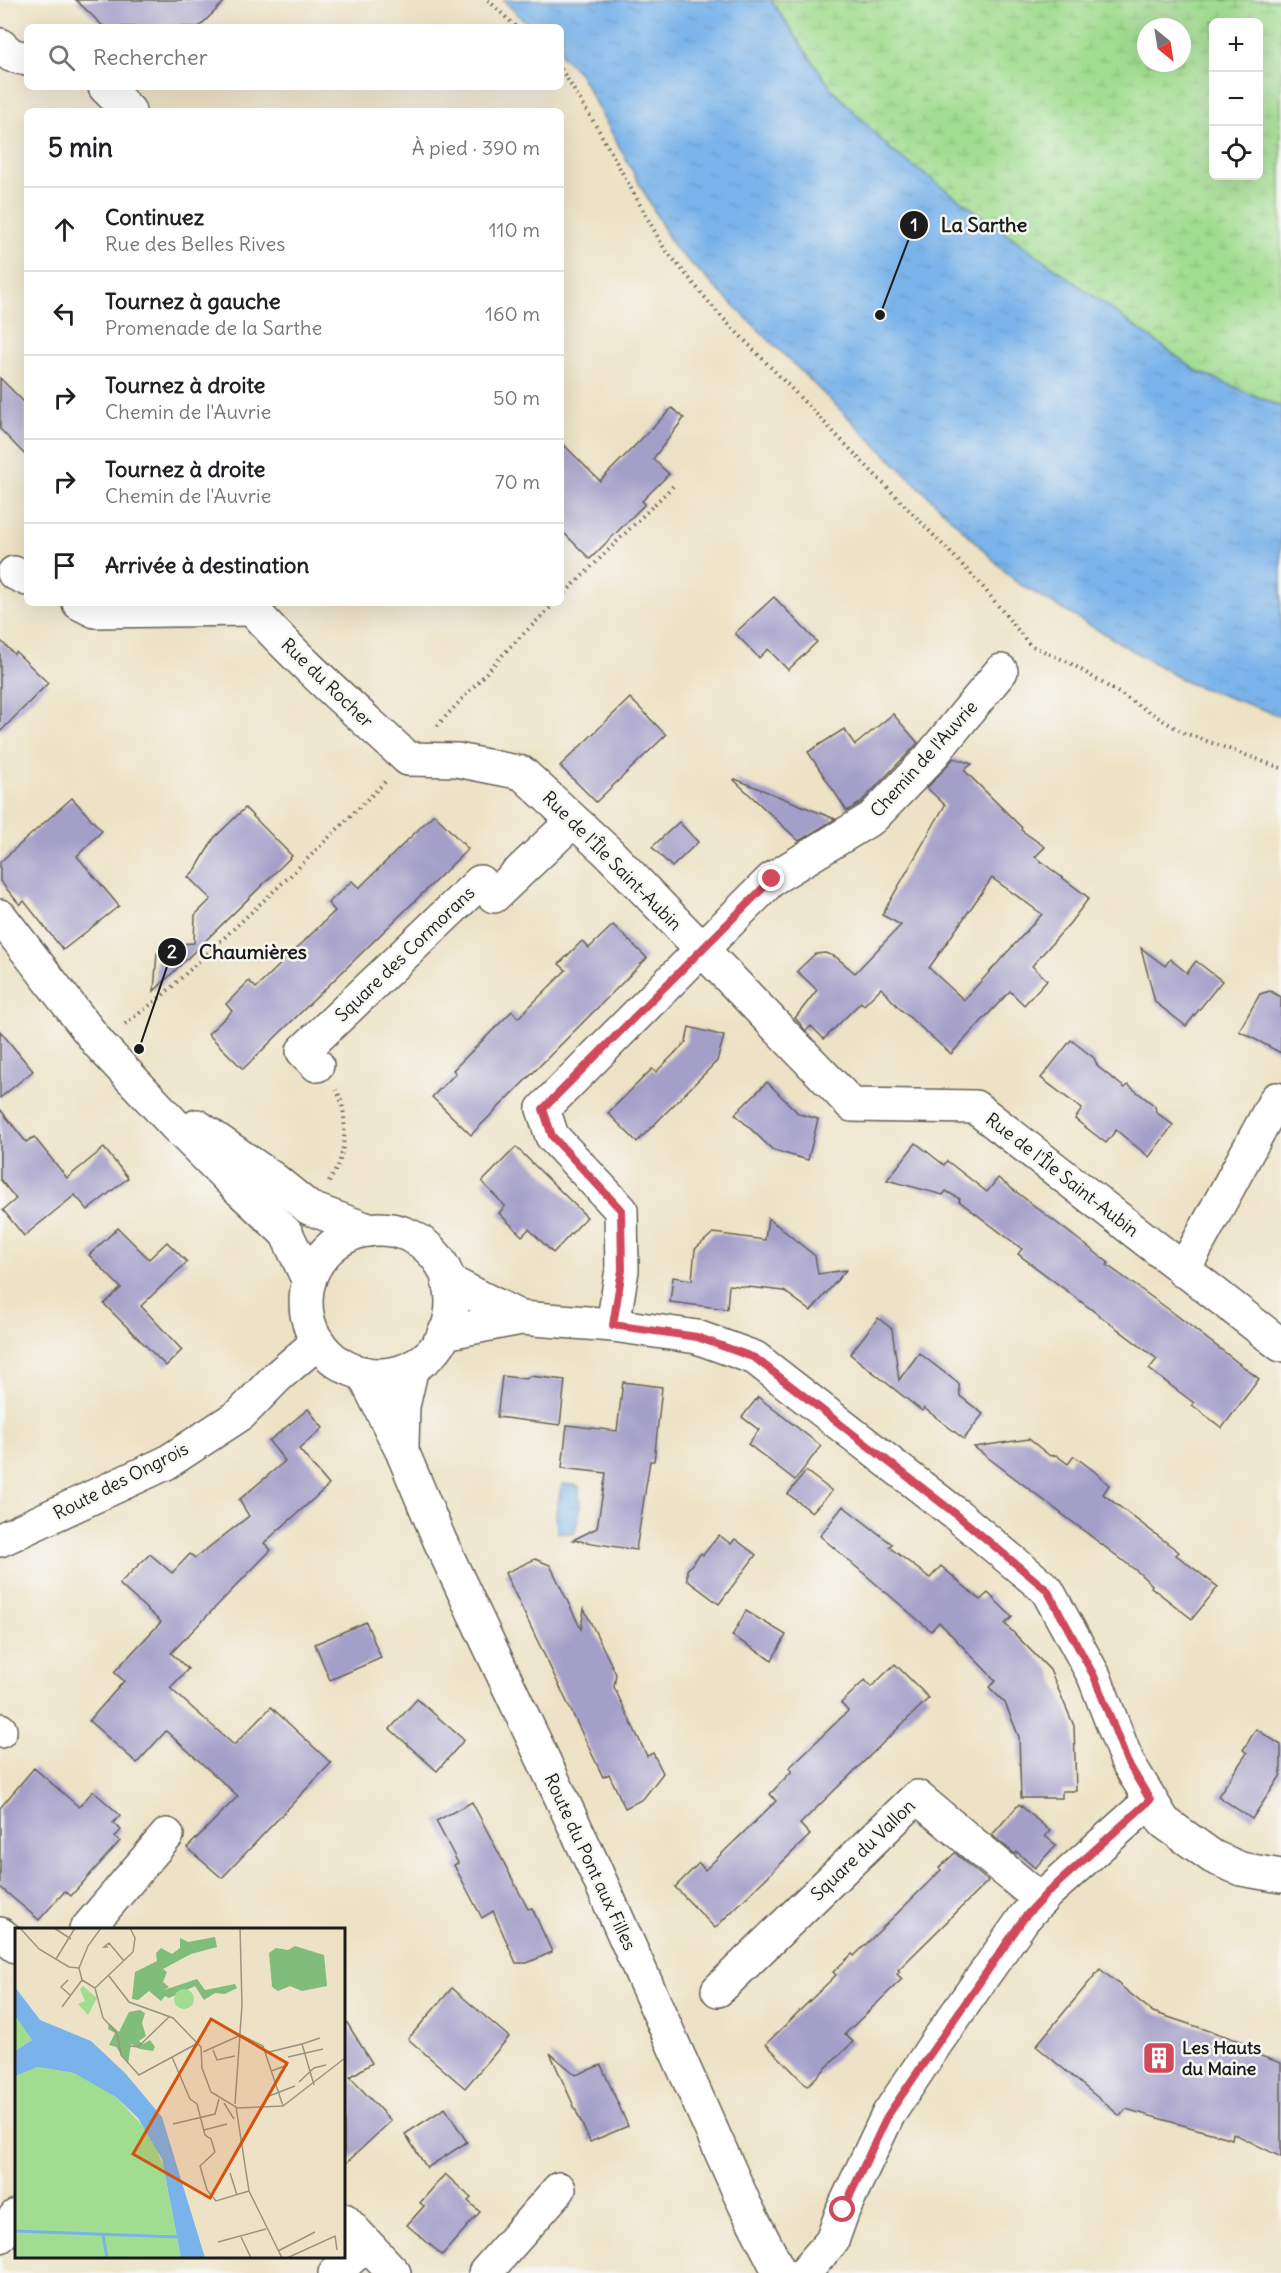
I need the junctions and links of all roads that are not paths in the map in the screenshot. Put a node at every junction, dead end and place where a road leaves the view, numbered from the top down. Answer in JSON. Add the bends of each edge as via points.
{"nodes":[{"id":1,"x":0,"y":45,"type":"edge"},
{"id":2,"x":24,"y":58,"type":"edge"},
{"id":3,"x":108,"y":90,"type":"edge"},
{"id":4,"x":126,"y":108,"type":"edge"},
{"id":5,"x":86,"y":606,"type":"edge"},
{"id":6,"x":252,"y":606,"type":"edge"},
{"id":7,"x":1001,"y":671,"type":"dead end"},
{"id":8,"x":408,"y":759,"type":"joint"},
{"id":9,"x":573,"y":821,"type":"junction"},
{"id":10,"x":0,"y":916,"type":"edge"},
{"id":11,"x":701,"y":950,"type":"junction"},
{"id":12,"x":317,"y":1065,"type":"road end"},
{"id":13,"x":137,"y":1084,"type":"junction"},
{"id":14,"x":1276,"y":1099,"type":"dead end"},
{"id":15,"x":368,"y":1230,"type":"junction"},
{"id":16,"x":1183,"y":1270,"type":"junction"},
{"id":17,"x":309,"y":1281,"type":"junction"},
{"id":18,"x":448,"y":1281,"type":"junction"},
{"id":19,"x":521,"y":1318,"type":"junction"},
{"id":20,"x":613,"y":1325,"type":"junction"},
{"id":21,"x":444,"y":1333,"type":"junction"},
{"id":22,"x":318,"y":1342,"type":"junction"},
{"id":23,"x":1281,"y":1345,"type":"edge"},
{"id":24,"x":412,"y":1367,"type":"junction"},
{"id":25,"x":363,"y":1373,"type":"junction"},
{"id":26,"x":402,"y":1451,"type":"junction"},
{"id":27,"x":0,"y":1540,"type":"edge"},
{"id":28,"x":1150,"y":1800,"type":"junction"},
{"id":29,"x":167,"y":1835,"type":"dead end"},
{"id":30,"x":1281,"y":1876,"type":"edge"},
{"id":31,"x":1041,"y":1900,"type":"junction"},
{"id":32,"x":87,"y":1928,"type":"edge"},
{"id":33,"x":0,"y":1934,"type":"edge"},
{"id":34,"x":15,"y":1945,"type":"edge"},
{"id":35,"x":718,"y":1990,"type":"dead end"},
{"id":36,"x":559,"y":2189,"type":"dead end"},
{"id":37,"x":15,"y":2217,"type":"edge"},
{"id":38,"x":345,"y":2221,"type":"edge"},
{"id":39,"x":0,"y":2236,"type":"edge"},
{"id":40,"x":366,"y":2244,"type":"junction"},
{"id":41,"x":335,"y":2273,"type":"edge"},
{"id":42,"x":394,"y":2273,"type":"edge"},
{"id":43,"x":485,"y":2273,"type":"edge"},
{"id":44,"x":780,"y":2273,"type":"edge"},
{"id":45,"x":804,"y":2273,"type":"edge"}],
"edges":[{"from":1,"to":2,"type":"street","via":[[11,55]]},
{"from":3,"to":4,"type":"street"},
{"from":5,"to":6,"type":"street","via":[[95,610]]},
{"from":6,"to":8,"type":"street","name":"Rue du Rocher","via":[[332,689]]},
{"from":7,"to":11,"type":"street","name":"Chemin de l'Auvrie","via":[[928,760],[872,818],[772,879]]},
{"from":8,"to":9,"type":"street","name":"Rue de l'Île Saint-Aubin","via":[[457,760],[522,773]]},
{"from":9,"to":11,"type":"street","name":"Rue de l'Île Saint-Aubin","via":[[608,852]]},
{"from":9,"to":12,"type":"street","name":"Square des Cormorans","via":[[494,896],[480,882],[303,1051]]},
{"from":10,"to":13,"type":"street","via":[[99,1044]]},
{"from":11,"to":16,"type":"street","name":"Rue de l'Île Saint-Aubin","via":[[852,1105],[975,1107]]},
{"from":11,"to":20,"type":"street","name":"Chemin de l'Auvrie","via":[[543,1109],[552,1136],[621,1210],[622,1270]]},
{"from":13,"to":15,"type":"street","via":[[309,1208]]},
{"from":13,"to":17,"type":"street","via":[[286,1233]]},
{"from":14,"to":16,"type":"street"},
{"from":15,"to":17,"type":"street","via":[[342,1239],[328,1250]]},
{"from":15,"to":18,"type":"street","via":[[399,1232],[418,1241],[440,1262]]},
{"from":16,"to":23,"type":"street","name":"Rue de l'Île Saint-Aubin"},
{"from":17,"to":22,"type":"street","via":[[307,1313]]},
{"from":18,"to":19,"type":"street"},
{"from":18,"to":21,"type":"street","via":[[451,1308]]},
{"from":19,"to":20,"type":"street"},
{"from":19,"to":21,"type":"street"},
{"from":20,"to":28,"type":"street","via":[[697,1337],[755,1358],[1047,1590],[1094,1676],[1127,1761]]},
{"from":21,"to":24,"type":"street","via":[[431,1353]]},
{"from":22,"to":25,"type":"street","via":[[338,1362]]},
{"from":22,"to":27,"type":"street","name":"Route des Ongrois","via":[[241,1414],[166,1462]]},
{"from":24,"to":25,"type":"street","via":[[388,1374]]},
{"from":24,"to":26,"type":"street","name":"Route du Pont aux Filles","via":[[403,1406]]},
{"from":25,"to":26,"type":"street","name":"Route du Pont aux Filles"},
{"from":26,"to":44,"type":"street","name":"Route du Pont aux Filles","via":[[745,2205]]},
{"from":28,"to":30,"type":"street","via":[[1164,1822],[1213,1857],[1241,1869]]},
{"from":28,"to":31,"type":"street"},
{"from":29,"to":32,"type":"street"},
{"from":31,"to":35,"type":"street","name":"Square du Vallon","via":[[917,1797]]},
{"from":31,"to":45,"type":"street","via":[[993,1960],[888,2115],[832,2241]]},
{"from":33,"to":34,"type":"street"},
{"from":36,"to":43,"type":"street"},
{"from":37,"to":39,"type":"street"},
{"from":38,"to":40,"type":"street"},
{"from":40,"to":41,"type":"street"},
{"from":40,"to":42,"type":"street"}]}
